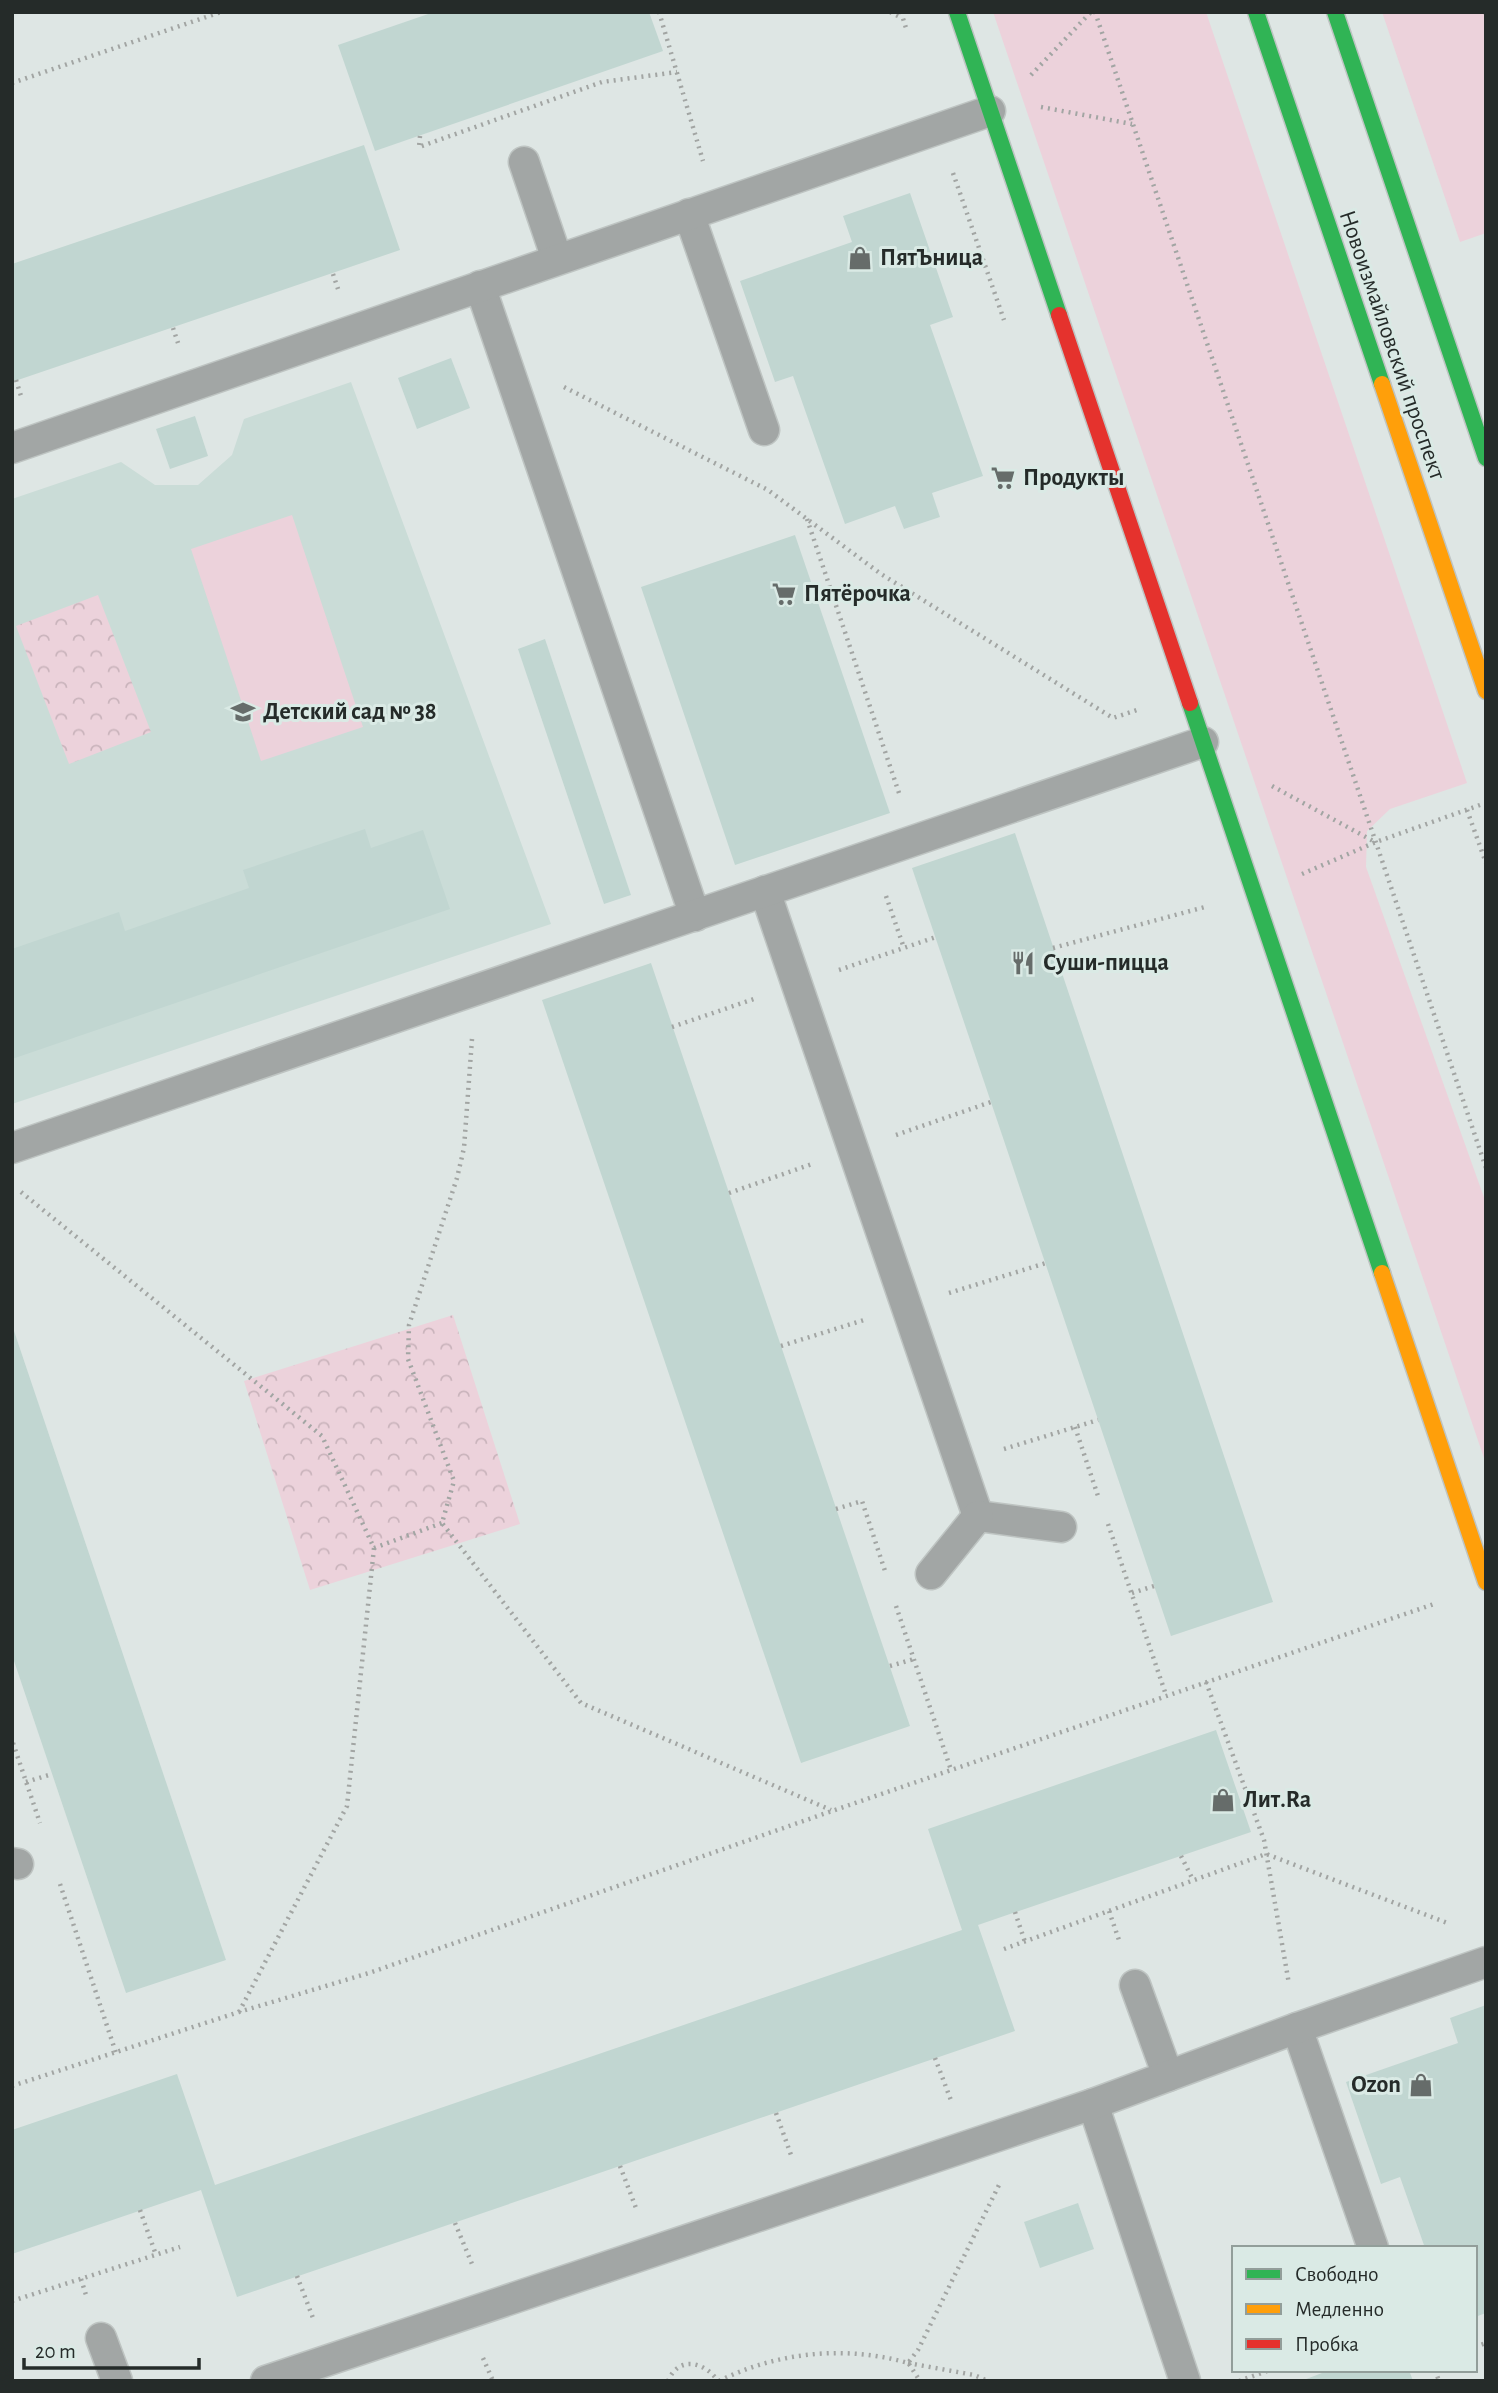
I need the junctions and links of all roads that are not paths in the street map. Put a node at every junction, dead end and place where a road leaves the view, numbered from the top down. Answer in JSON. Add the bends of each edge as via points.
{"nodes":[{"id":1,"x":957,"y":12,"type":"edge"},
{"id":2,"x":1256,"y":12,"type":"edge"},
{"id":3,"x":1335,"y":12,"type":"edge"},
{"id":4,"x":990,"y":111,"type":"junction"},
{"id":5,"x":524,"y":162,"type":"dead end"},
{"id":6,"x":702,"y":210,"type":"junction"},
{"id":7,"x":557,"y":259,"type":"junction"},
{"id":8,"x":480,"y":286,"type":"junction"},
{"id":9,"x":764,"y":430,"type":"dead end"},
{"id":10,"x":12,"y":448,"type":"edge"},
{"id":11,"x":1486,"y":458,"type":"edge"},
{"id":12,"x":1486,"y":691,"type":"edge"},
{"id":13,"x":1203,"y":742,"type":"junction"},
{"id":14,"x":765,"y":891,"type":"junction"},
{"id":15,"x":695,"y":916,"type":"junction"},
{"id":16,"x":12,"y":1148,"type":"edge"},
{"id":17,"x":978,"y":1516,"type":"junction"},
{"id":18,"x":1061,"y":1527,"type":"dead end"},
{"id":19,"x":931,"y":1574,"type":"dead end"},
{"id":20,"x":1486,"y":1582,"type":"edge"},
{"id":21,"x":1486,"y":1962,"type":"edge"},
{"id":22,"x":1135,"y":1985,"type":"dead end"},
{"id":23,"x":1297,"y":2028,"type":"junction"},
{"id":24,"x":1168,"y":2076,"type":"junction"},
{"id":25,"x":1093,"y":2104,"type":"junction"},
{"id":26,"x":1372,"y":2246,"type":"edge"},
{"id":27,"x":101,"y":2338,"type":"dead end"},
{"id":28,"x":117,"y":2381,"type":"edge"},
{"id":29,"x":267,"y":2381,"type":"edge"},
{"id":30,"x":1185,"y":2381,"type":"edge"}],
"edges":[{"from":1,"to":4,"type":"street"},
{"from":2,"to":12,"type":"street","name":"Новоизмайловский проспект"},
{"from":3,"to":11,"type":"street"},
{"from":4,"to":6,"type":"lane"},
{"from":4,"to":13,"type":"street"},
{"from":5,"to":7,"type":"lane"},
{"from":6,"to":7,"type":"lane"},
{"from":6,"to":9,"type":"lane"},
{"from":7,"to":8,"type":"lane"},
{"from":8,"to":10,"type":"lane"},
{"from":8,"to":15,"type":"lane"},
{"from":13,"to":14,"type":"lane"},
{"from":13,"to":20,"type":"street"},
{"from":14,"to":15,"type":"lane"},
{"from":14,"to":17,"type":"lane"},
{"from":15,"to":16,"type":"lane"},
{"from":17,"to":18,"type":"lane"},
{"from":17,"to":19,"type":"lane"},
{"from":21,"to":23,"type":"lane"},
{"from":22,"to":24,"type":"lane"},
{"from":23,"to":24,"type":"lane"},
{"from":23,"to":26,"type":"lane"},
{"from":24,"to":25,"type":"lane"},
{"from":25,"to":29,"type":"lane"},
{"from":25,"to":30,"type":"lane"},
{"from":27,"to":28,"type":"lane"}]}
